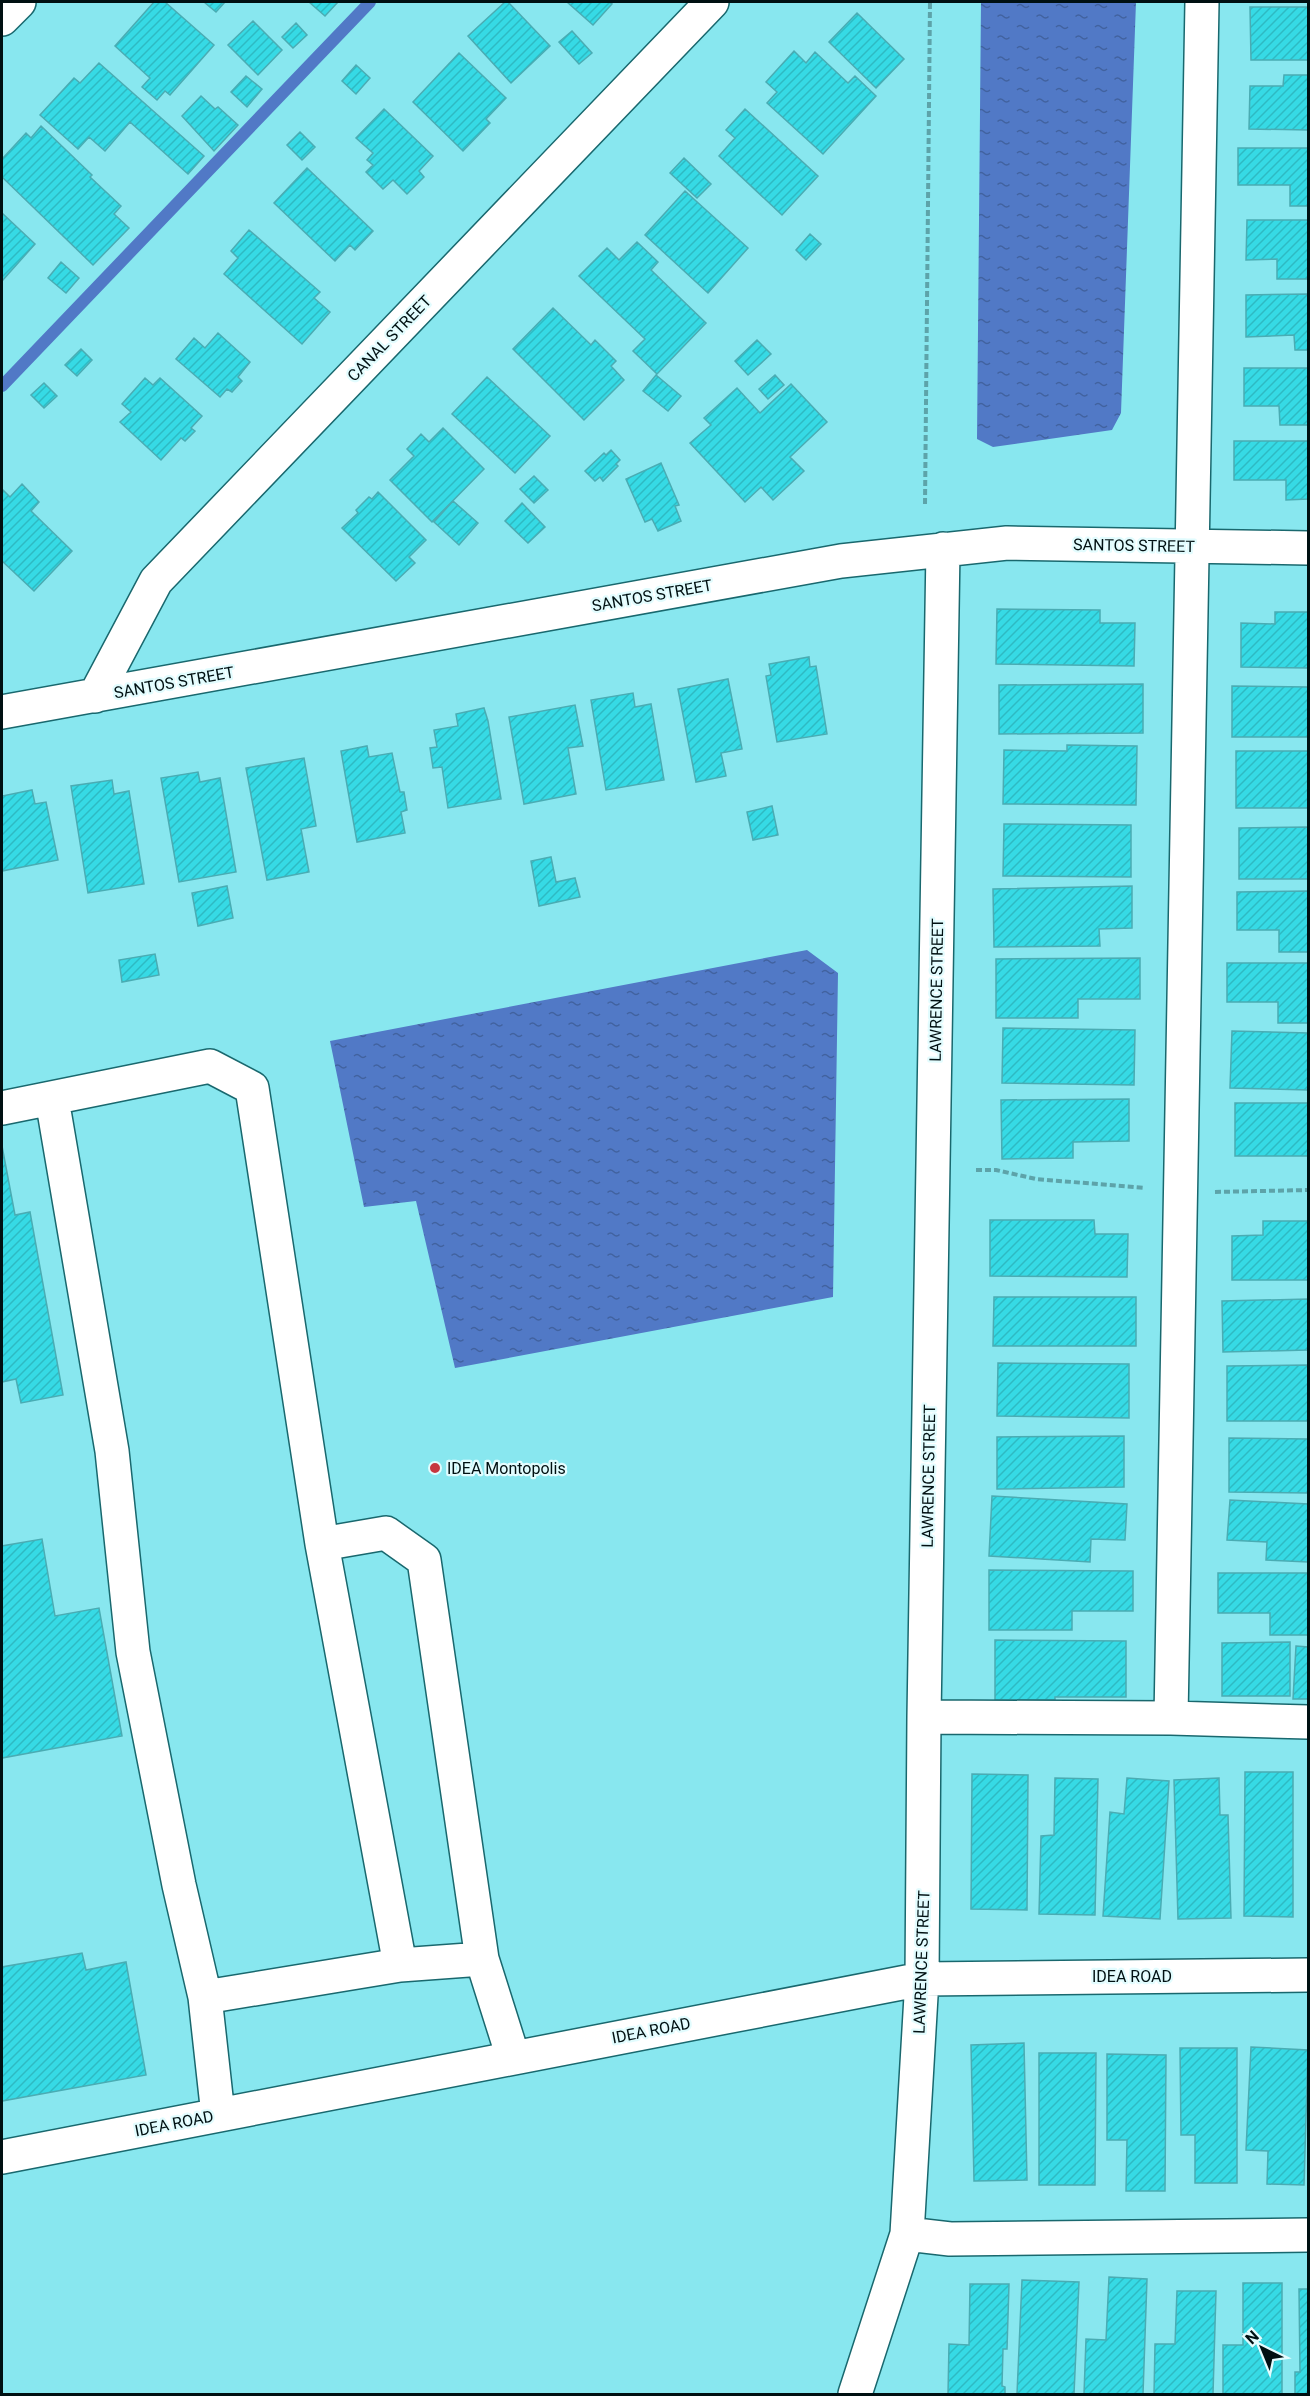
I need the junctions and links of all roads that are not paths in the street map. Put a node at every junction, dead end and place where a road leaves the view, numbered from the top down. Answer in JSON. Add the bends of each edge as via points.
{"nodes":[{"id":1,"x":19,"y":2,"type":"edge"},
{"id":2,"x":712,"y":2,"type":"edge"},
{"id":3,"x":1202,"y":2,"type":"edge"},
{"id":4,"x":2,"y":19,"type":"edge"},
{"id":5,"x":1192,"y":546,"type":"junction"},
{"id":6,"x":1308,"y":548,"type":"edge"},
{"id":7,"x":943,"y":549,"type":"junction"},
{"id":8,"x":94,"y":696,"type":"junction"},
{"id":9,"x":2,"y":712,"type":"edge"},
{"id":10,"x":52,"y":1099,"type":"junction"},
{"id":11,"x":2,"y":1108,"type":"edge"},
{"id":12,"x":322,"y":1544,"type":"junction"},
{"id":13,"x":924,"y":1717,"type":"junction"},
{"id":14,"x":1171,"y":1718,"type":"junction"},
{"id":15,"x":1308,"y":1722,"type":"edge"},
{"id":16,"x":482,"y":1959,"type":"junction"},
{"id":17,"x":400,"y":1965,"type":"junction"},
{"id":18,"x":1308,"y":1975,"type":"edge"},
{"id":19,"x":922,"y":1979,"type":"junction"},
{"id":20,"x":205,"y":1996,"type":"junction"},
{"id":21,"x":513,"y":2057,"type":"junction"},
{"id":22,"x":218,"y":2115,"type":"junction"},
{"id":23,"x":2,"y":2157,"type":"edge"},
{"id":24,"x":907,"y":2234,"type":"junction"},
{"id":25,"x":1308,"y":2235,"type":"edge"},
{"id":26,"x":855,"y":2394,"type":"edge"}],
"edges":[{"from":1,"to":4,"type":"street"},
{"from":2,"to":8,"type":"street","name":"CANAL STREET","via":[[156,581]]},
{"from":3,"to":5,"type":"street"},
{"from":5,"to":6,"type":"street","name":"SANTOS STREET"},
{"from":5,"to":7,"type":"street","name":"SANTOS STREET","via":[[1007,543]]},
{"from":5,"to":14,"type":"street"},
{"from":7,"to":8,"type":"street","name":"SANTOS STREET","via":[[841,561]]},
{"from":7,"to":13,"type":"street","name":"LAWRENCE STREET"},
{"from":8,"to":9,"type":"street","name":"SANTOS STREET"},
{"from":10,"to":11,"type":"street"},
{"from":10,"to":12,"type":"street","via":[[210,1066],[252,1088]]},
{"from":10,"to":20,"type":"street","via":[[112,1451],[134,1652],[179,1885]]},
{"from":12,"to":16,"type":"street","via":[[386,1533],[423,1560]]},
{"from":12,"to":17,"type":"street"},
{"from":13,"to":14,"type":"street"},
{"from":13,"to":19,"type":"street","name":"LAWRENCE STREET"},
{"from":14,"to":15,"type":"street"},
{"from":16,"to":17,"type":"street"},
{"from":16,"to":21,"type":"street"},
{"from":17,"to":20,"type":"street"},
{"from":18,"to":19,"type":"street","name":"IDEA ROAD"},
{"from":19,"to":21,"type":"street","name":"IDEA ROAD"},
{"from":19,"to":24,"type":"street","name":"LAWRENCE STREET"},
{"from":20,"to":22,"type":"street"},
{"from":21,"to":22,"type":"street","name":"IDEA ROAD"},
{"from":22,"to":23,"type":"street","name":"IDEA ROAD"},
{"from":24,"to":25,"type":"street","via":[[950,2239]]},
{"from":24,"to":26,"type":"street","name":"LAWRENCE STREET"}]}
